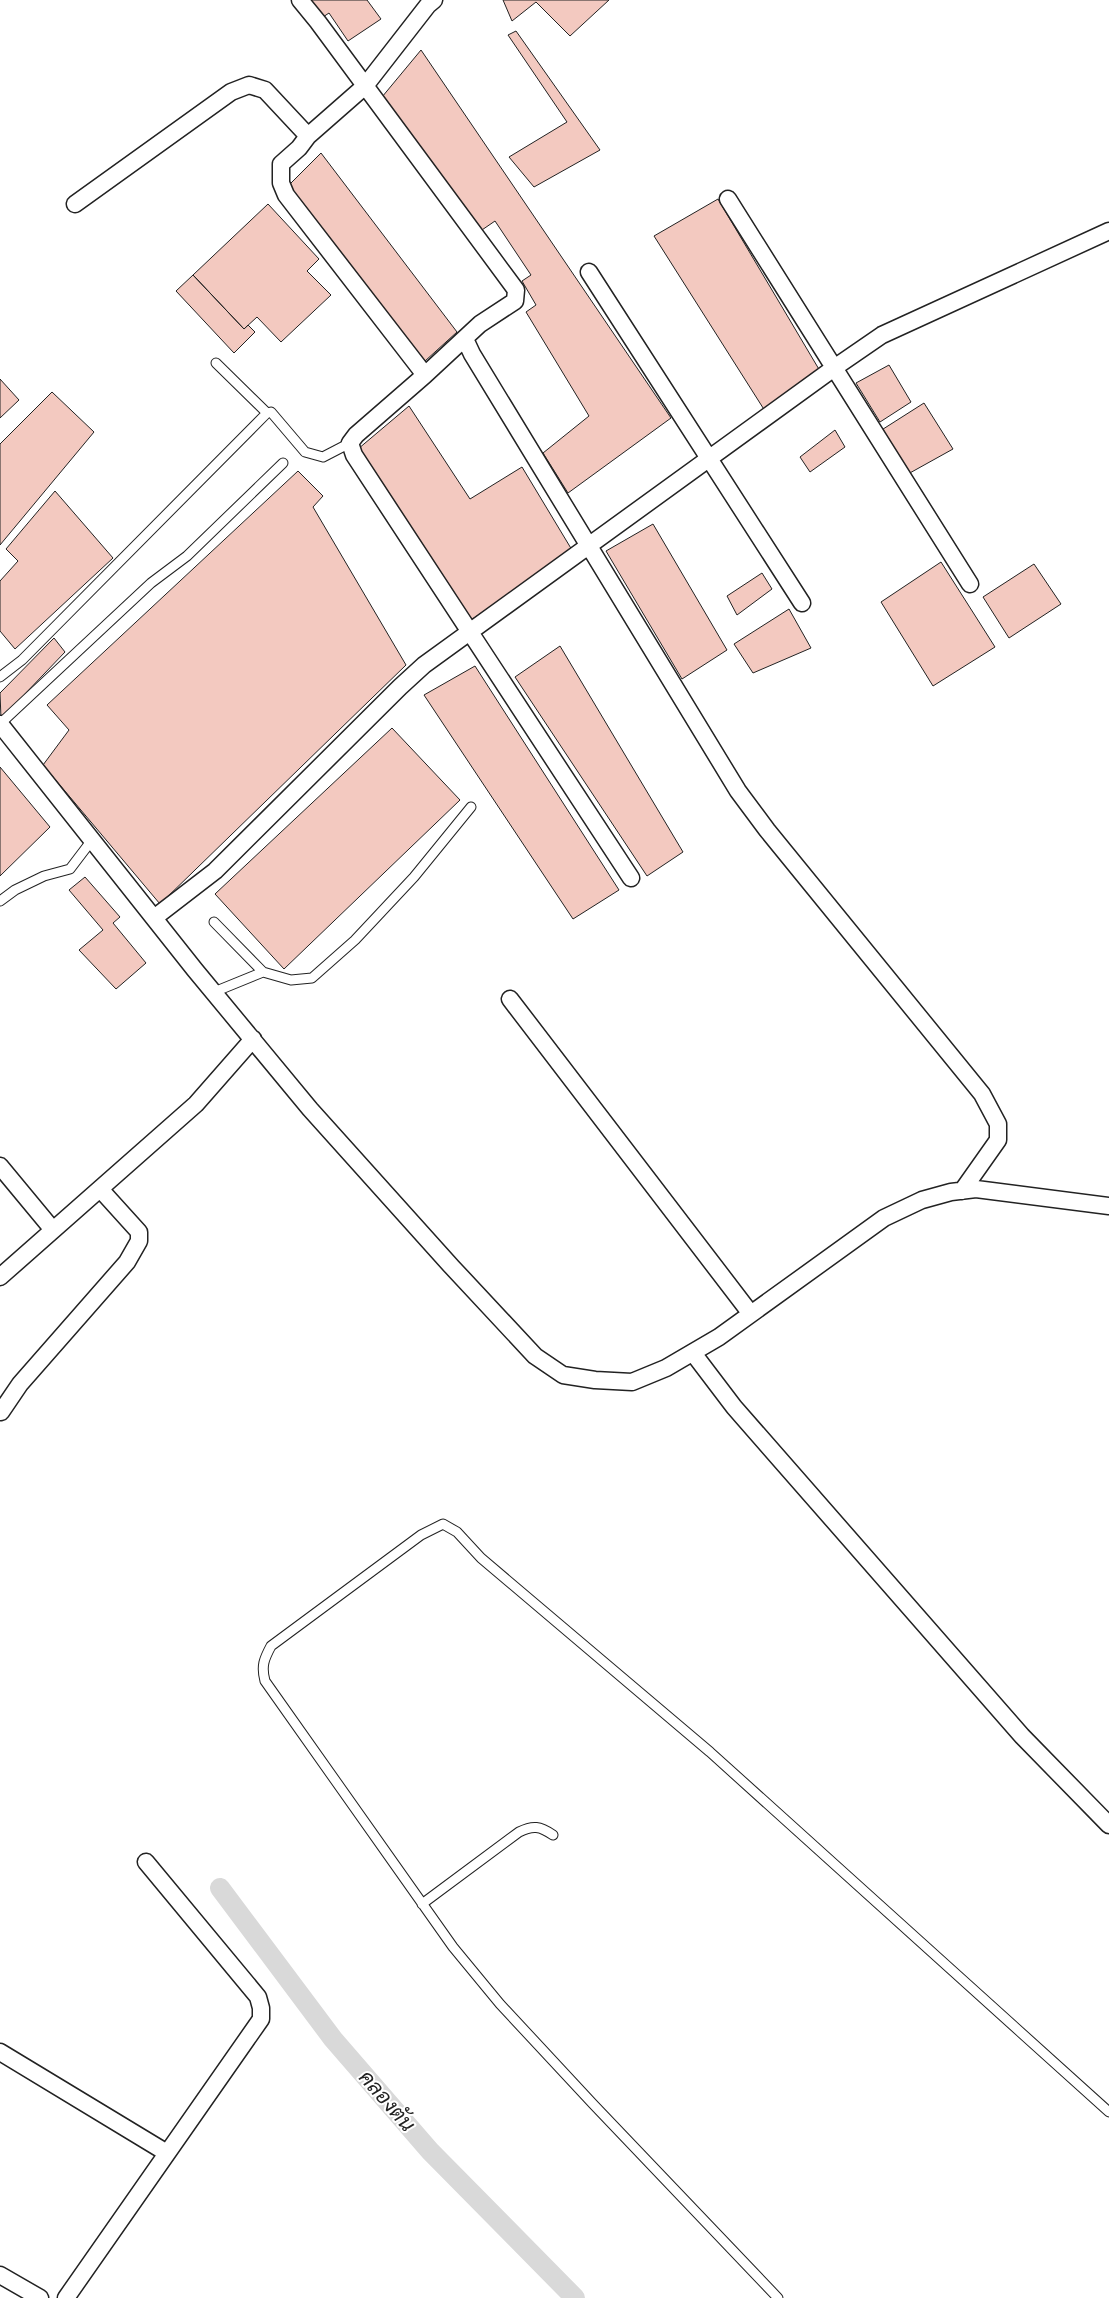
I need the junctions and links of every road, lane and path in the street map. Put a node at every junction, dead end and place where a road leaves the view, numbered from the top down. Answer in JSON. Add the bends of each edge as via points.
{"nodes":[{"id":1,"x":300,"y":0,"type":"edge"},
{"id":2,"x":434,"y":0,"type":"edge"},
{"id":3,"x":366,"y":86,"type":"junction"},
{"id":4,"x":308,"y":136,"type":"junction"},
{"id":5,"x":728,"y":199,"type":"dead end"},
{"id":6,"x":75,"y":204,"type":"dead end"},
{"id":7,"x":1109,"y":231,"type":"edge"},
{"id":8,"x":589,"y":272,"type":"dead end"},
{"id":9,"x":466,"y":338,"type":"junction"},
{"id":10,"x":216,"y":363,"type":"dead end"},
{"id":11,"x":834,"y":368,"type":"junction"},
{"id":12,"x":425,"y":375,"type":"junction"},
{"id":13,"x":267,"y":413,"type":"junction"},
{"id":14,"x":350,"y":443,"type":"junction"},
{"id":15,"x":711,"y":459,"type":"junction"},
{"id":16,"x":283,"y":463,"type":"dead end"},
{"id":17,"x":589,"y":546,"type":"junction"},
{"id":18,"x":970,"y":584,"type":"dead end"},
{"id":19,"x":802,"y":603,"type":"dead end"},
{"id":20,"x":469,"y":632,"type":"junction"},
{"id":21,"x":0,"y":677,"type":"edge"},
{"id":22,"x":0,"y":724,"type":"edge"},
{"id":23,"x":472,"y":807,"type":"dead end"},
{"id":24,"x":92,"y":840,"type":"junction"},
{"id":25,"x":631,"y":878,"type":"dead end"},
{"id":26,"x":0,"y":901,"type":"edge"},
{"id":27,"x":154,"y":918,"type":"junction"},
{"id":28,"x":214,"y":922,"type":"dead end"},
{"id":29,"x":263,"y":972,"type":"junction"},
{"id":30,"x":214,"y":992,"type":"junction"},
{"id":31,"x":510,"y":999,"type":"dead end"},
{"id":32,"x":252,"y":1039,"type":"junction"},
{"id":33,"x":0,"y":1166,"type":"edge"},
{"id":34,"x":101,"y":1190,"type":"junction"},
{"id":35,"x":962,"y":1191,"type":"junction"},
{"id":36,"x":1109,"y":1206,"type":"edge"},
{"id":37,"x":54,"y":1230,"type":"junction"},
{"id":38,"x":0,"y":1278,"type":"edge"},
{"id":39,"x":751,"y":1314,"type":"junction"},
{"id":40,"x":693,"y":1353,"type":"junction"},
{"id":41,"x":1,"y":1412,"type":"edge"},
{"id":42,"x":1109,"y":1825,"type":"edge"},
{"id":43,"x":553,"y":1835,"type":"dead end"},
{"id":44,"x":146,"y":1862,"type":"dead end"},
{"id":45,"x":422,"y":1904,"type":"junction"},
{"id":46,"x":0,"y":2052,"type":"edge"},
{"id":47,"x":1109,"y":2112,"type":"edge"},
{"id":48,"x":167,"y":2153,"type":"junction"},
{"id":49,"x":0,"y":2275,"type":"edge"},
{"id":50,"x":40,"y":2298,"type":"edge"},
{"id":51,"x":66,"y":2298,"type":"edge"},
{"id":52,"x":778,"y":2298,"type":"edge"}],
"edges":[{"from":1,"to":3,"type":"street"},
{"from":2,"to":3,"type":"street"},
{"from":3,"to":4,"type":"street"},
{"from":3,"to":9,"type":"street","via":[[516,290],[515,301],[480,324]]},
{"from":4,"to":6,"type":"street","via":[[265,90],[249,85],[231,92]]},
{"from":4,"to":12,"type":"street","via":[[281,164],[281,183],[286,195]]},
{"from":5,"to":11,"type":"street"},
{"from":7,"to":11,"type":"street","via":[[882,335]]},
{"from":8,"to":15,"type":"street"},
{"from":9,"to":12,"type":"street"},
{"from":9,"to":17,"type":"street","via":[[472,354]]},
{"from":10,"to":13,"type":"lane"},
{"from":11,"to":15,"type":"street"},
{"from":11,"to":18,"type":"street"},
{"from":12,"to":14,"type":"street"},
{"from":13,"to":14,"type":"lane","via":[[271,412],[305,452],[323,457]]},
{"from":13,"to":21,"type":"lane","via":[[22,660]]},
{"from":14,"to":20,"type":"street","via":[[354,455]]},
{"from":15,"to":17,"type":"street"},
{"from":15,"to":19,"type":"street"},
{"from":16,"to":22,"type":"lane","via":[[187,556],[150,583]]},
{"from":17,"to":20,"type":"street"},
{"from":17,"to":35,"type":"street","via":[[738,791],[982,1094],[998,1124],[998,1140]]},
{"from":20,"to":25,"type":"street"},
{"from":20,"to":27,"type":"street","via":[[400,686],[215,871]]},
{"from":22,"to":24,"type":"street"},
{"from":23,"to":29,"type":"lane","via":[[355,940],[312,978],[291,980]]},
{"from":24,"to":26,"type":"lane","via":[[70,870],[44,876],[14,890]]},
{"from":24,"to":27,"type":"street"},
{"from":27,"to":30,"type":"street"},
{"from":28,"to":29,"type":"lane"},
{"from":29,"to":30,"type":"lane"},
{"from":30,"to":32,"type":"street"},
{"from":31,"to":39,"type":"street"},
{"from":32,"to":34,"type":"street","via":[[196,1104]]},
{"from":32,"to":40,"type":"street","via":[[366,1172],[535,1356],[563,1375],[632,1382]]},
{"from":33,"to":37,"type":"street"},
{"from":34,"to":37,"type":"street"},
{"from":34,"to":41,"type":"street","via":[[139,1232],[139,1241],[127,1262],[20,1384]]},
{"from":35,"to":36,"type":"street","via":[[976,1189]]},
{"from":35,"to":39,"type":"street","via":[[922,1200],[884,1218]]},
{"from":37,"to":38,"type":"street"},
{"from":39,"to":40,"type":"street"},
{"from":40,"to":42,"type":"street","via":[[734,1408],[1022,1736]]},
{"from":43,"to":45,"type":"lane","via":[[542,1827],[531,1826],[519,1832]]},
{"from":44,"to":48,"type":"street","via":[[253,1990],[262,2008],[261,2019]]},
{"from":45,"to":47,"type":"lane","via":[[270,1690],[262,1670],[263,1660],[271,1646],[420,1535],[443,1524],[457,1532],[481,1558],[710,1752]]},
{"from":45,"to":52,"type":"lane","via":[[500,2004]]},
{"from":46,"to":48,"type":"street"},
{"from":48,"to":51,"type":"street"},
{"from":49,"to":50,"type":"street"}]}
